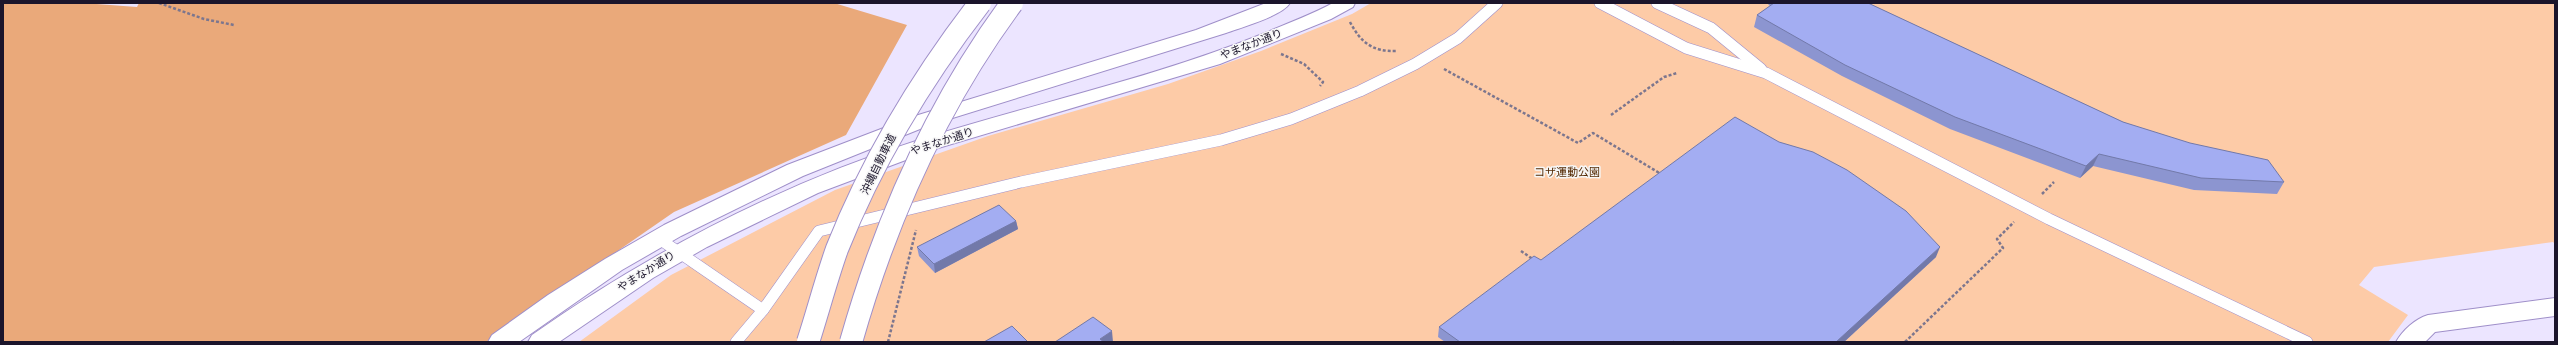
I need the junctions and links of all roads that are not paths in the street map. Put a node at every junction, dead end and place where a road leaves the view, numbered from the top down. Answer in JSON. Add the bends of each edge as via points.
{"nodes":[{"id":1,"x":980,"y":3,"type":"edge"},
{"id":2,"x":1012,"y":3,"type":"edge"},
{"id":3,"x":1281,"y":3,"type":"edge"},
{"id":4,"x":1346,"y":3,"type":"edge"},
{"id":5,"x":1497,"y":3,"type":"edge"},
{"id":6,"x":1600,"y":3,"type":"edge"},
{"id":7,"x":1656,"y":3,"type":"edge"},
{"id":8,"x":1766,"y":73,"type":"junction"},
{"id":9,"x":658,"y":238,"type":"junction"},
{"id":10,"x":677,"y":251,"type":"junction"},
{"id":11,"x":2555,"y":307,"type":"edge"},
{"id":12,"x":763,"y":310,"type":"junction"},
{"id":13,"x":501,"y":342,"type":"edge"},
{"id":14,"x":541,"y":342,"type":"edge"},
{"id":15,"x":736,"y":342,"type":"edge"},
{"id":16,"x":808,"y":342,"type":"edge"},
{"id":17,"x":851,"y":342,"type":"edge"},
{"id":18,"x":2307,"y":342,"type":"edge"},
{"id":19,"x":2409,"y":342,"type":"edge"}],
"edges":[{"from":1,"to":16,"type":"main road","name":"沖縄自動車道","bridge":true,"via":[[926,76],[889,139],[842,239]]},
{"from":2,"to":17,"type":"main road","bridge":true,"via":[[962,78],[930,138],[885,238]]},
{"from":3,"to":9,"type":"main road","name":"やまなか通り","via":[[1205,33],[913,123],[768,181]]},
{"from":4,"to":10,"type":"main road","name":"やまなか通り","via":[[1250,46],[1169,74],[985,127],[840,174]]},
{"from":5,"to":12,"type":"lane","via":[[1458,38],[1415,64],[1291,119],[1221,140],[1021,182],[819,230]]},
{"from":6,"to":8,"type":"lane","via":[[1686,48]]},
{"from":7,"to":8,"type":"lane","via":[[1711,28]]},
{"from":8,"to":18,"type":"lane","via":[[2028,208]]},
{"from":9,"to":10,"type":"lane"},
{"from":9,"to":13,"type":"main road","name":"やまなか通り","via":[[616,262],[536,315]]},
{"from":10,"to":12,"type":"lane"},
{"from":10,"to":14,"type":"main road","name":"やまなか通り","via":[[631,279]]},
{"from":11,"to":19,"type":"main road","via":[[2428,324]]},
{"from":12,"to":15,"type":"lane"}]}
